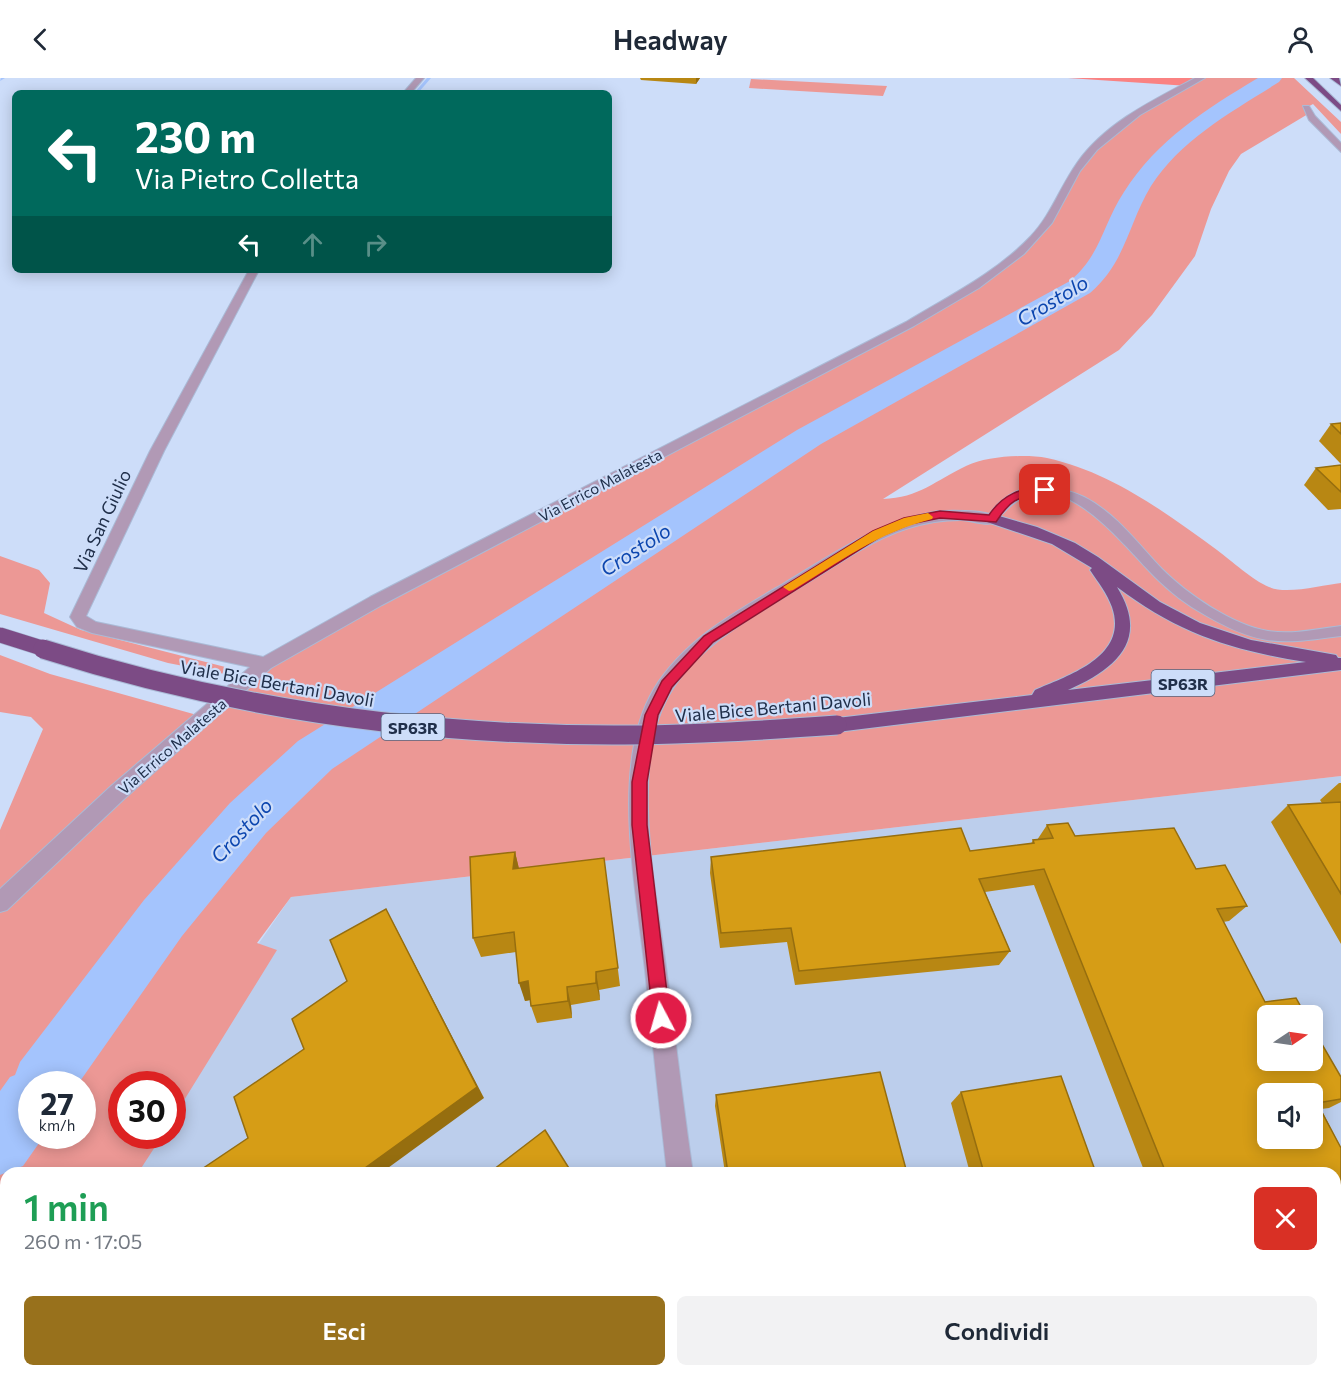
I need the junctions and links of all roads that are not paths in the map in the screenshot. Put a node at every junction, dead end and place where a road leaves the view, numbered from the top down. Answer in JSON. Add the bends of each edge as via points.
{"nodes":[{"id":1,"x":420,"y":78,"type":"edge"},
{"id":2,"x":1200,"y":78,"type":"edge"},
{"id":3,"x":1308,"y":78,"type":"edge"},
{"id":4,"x":410,"y":90,"type":"edge"},
{"id":5,"x":1306,"y":108,"type":"dead end"},
{"id":6,"x":1341,"y":109,"type":"edge"},
{"id":7,"x":1341,"y":149,"type":"edge"},
{"id":8,"x":252,"y":273,"type":"edge"},
{"id":9,"x":992,"y":519,"type":"junction"},
{"id":10,"x":1093,"y":561,"type":"junction"},
{"id":11,"x":1341,"y":631,"type":"edge"},
{"id":12,"x":0,"y":635,"type":"edge"},
{"id":13,"x":1341,"y":663,"type":"edge"},
{"id":14,"x":265,"y":664,"type":"junction"},
{"id":15,"x":1025,"y":702,"type":"junction"},
{"id":16,"x":0,"y":903,"type":"edge"},
{"id":17,"x":679,"y":1167,"type":"edge"}],
"edges":[{"from":1,"to":4,"type":"street"},
{"from":2,"to":14,"type":"street","name":"Via Errico Malatesta","via":[[1110,133],[1083,162],[1037,237],[983,280],[910,324],[376,601]]},
{"from":3,"to":6,"type":"highway"},
{"from":5,"to":7,"type":"street"},
{"from":8,"to":14,"type":"street","name":"Via San Giulio","via":[[157,451],[78,617],[92,627]]},
{"from":9,"to":10,"type":"highway","via":[[1056,540]]},
{"from":9,"to":11,"type":"lane","via":[[1007,500],[1024,491],[1063,493],[1097,509],[1174,587],[1219,616],[1276,638]]},
{"from":9,"to":17,"type":"street","via":[[940,515],[908,521],[877,533],[708,639],[676,672],[660,696],[651,715],[642,760],[640,825]]},
{"from":10,"to":13,"type":"highway","via":[[1156,606],[1197,629],[1243,645]]},
{"from":10,"to":15,"type":"highway","via":[[1122,614],[1118,647],[1097,668]]},
{"from":12,"to":15,"type":"highway","name":"Viale Bice Bertani Davoli","number":"SP63R","bridge":true,"via":[[169,686],[286,710],[489,733],[670,736],[837,725]]},
{"from":13,"to":15,"type":"highway","name":"Viale Bice Bertani Davoli","number":"SP63R"},
{"from":14,"to":16,"type":"street","name":"Via Errico Malatesta"}]}
